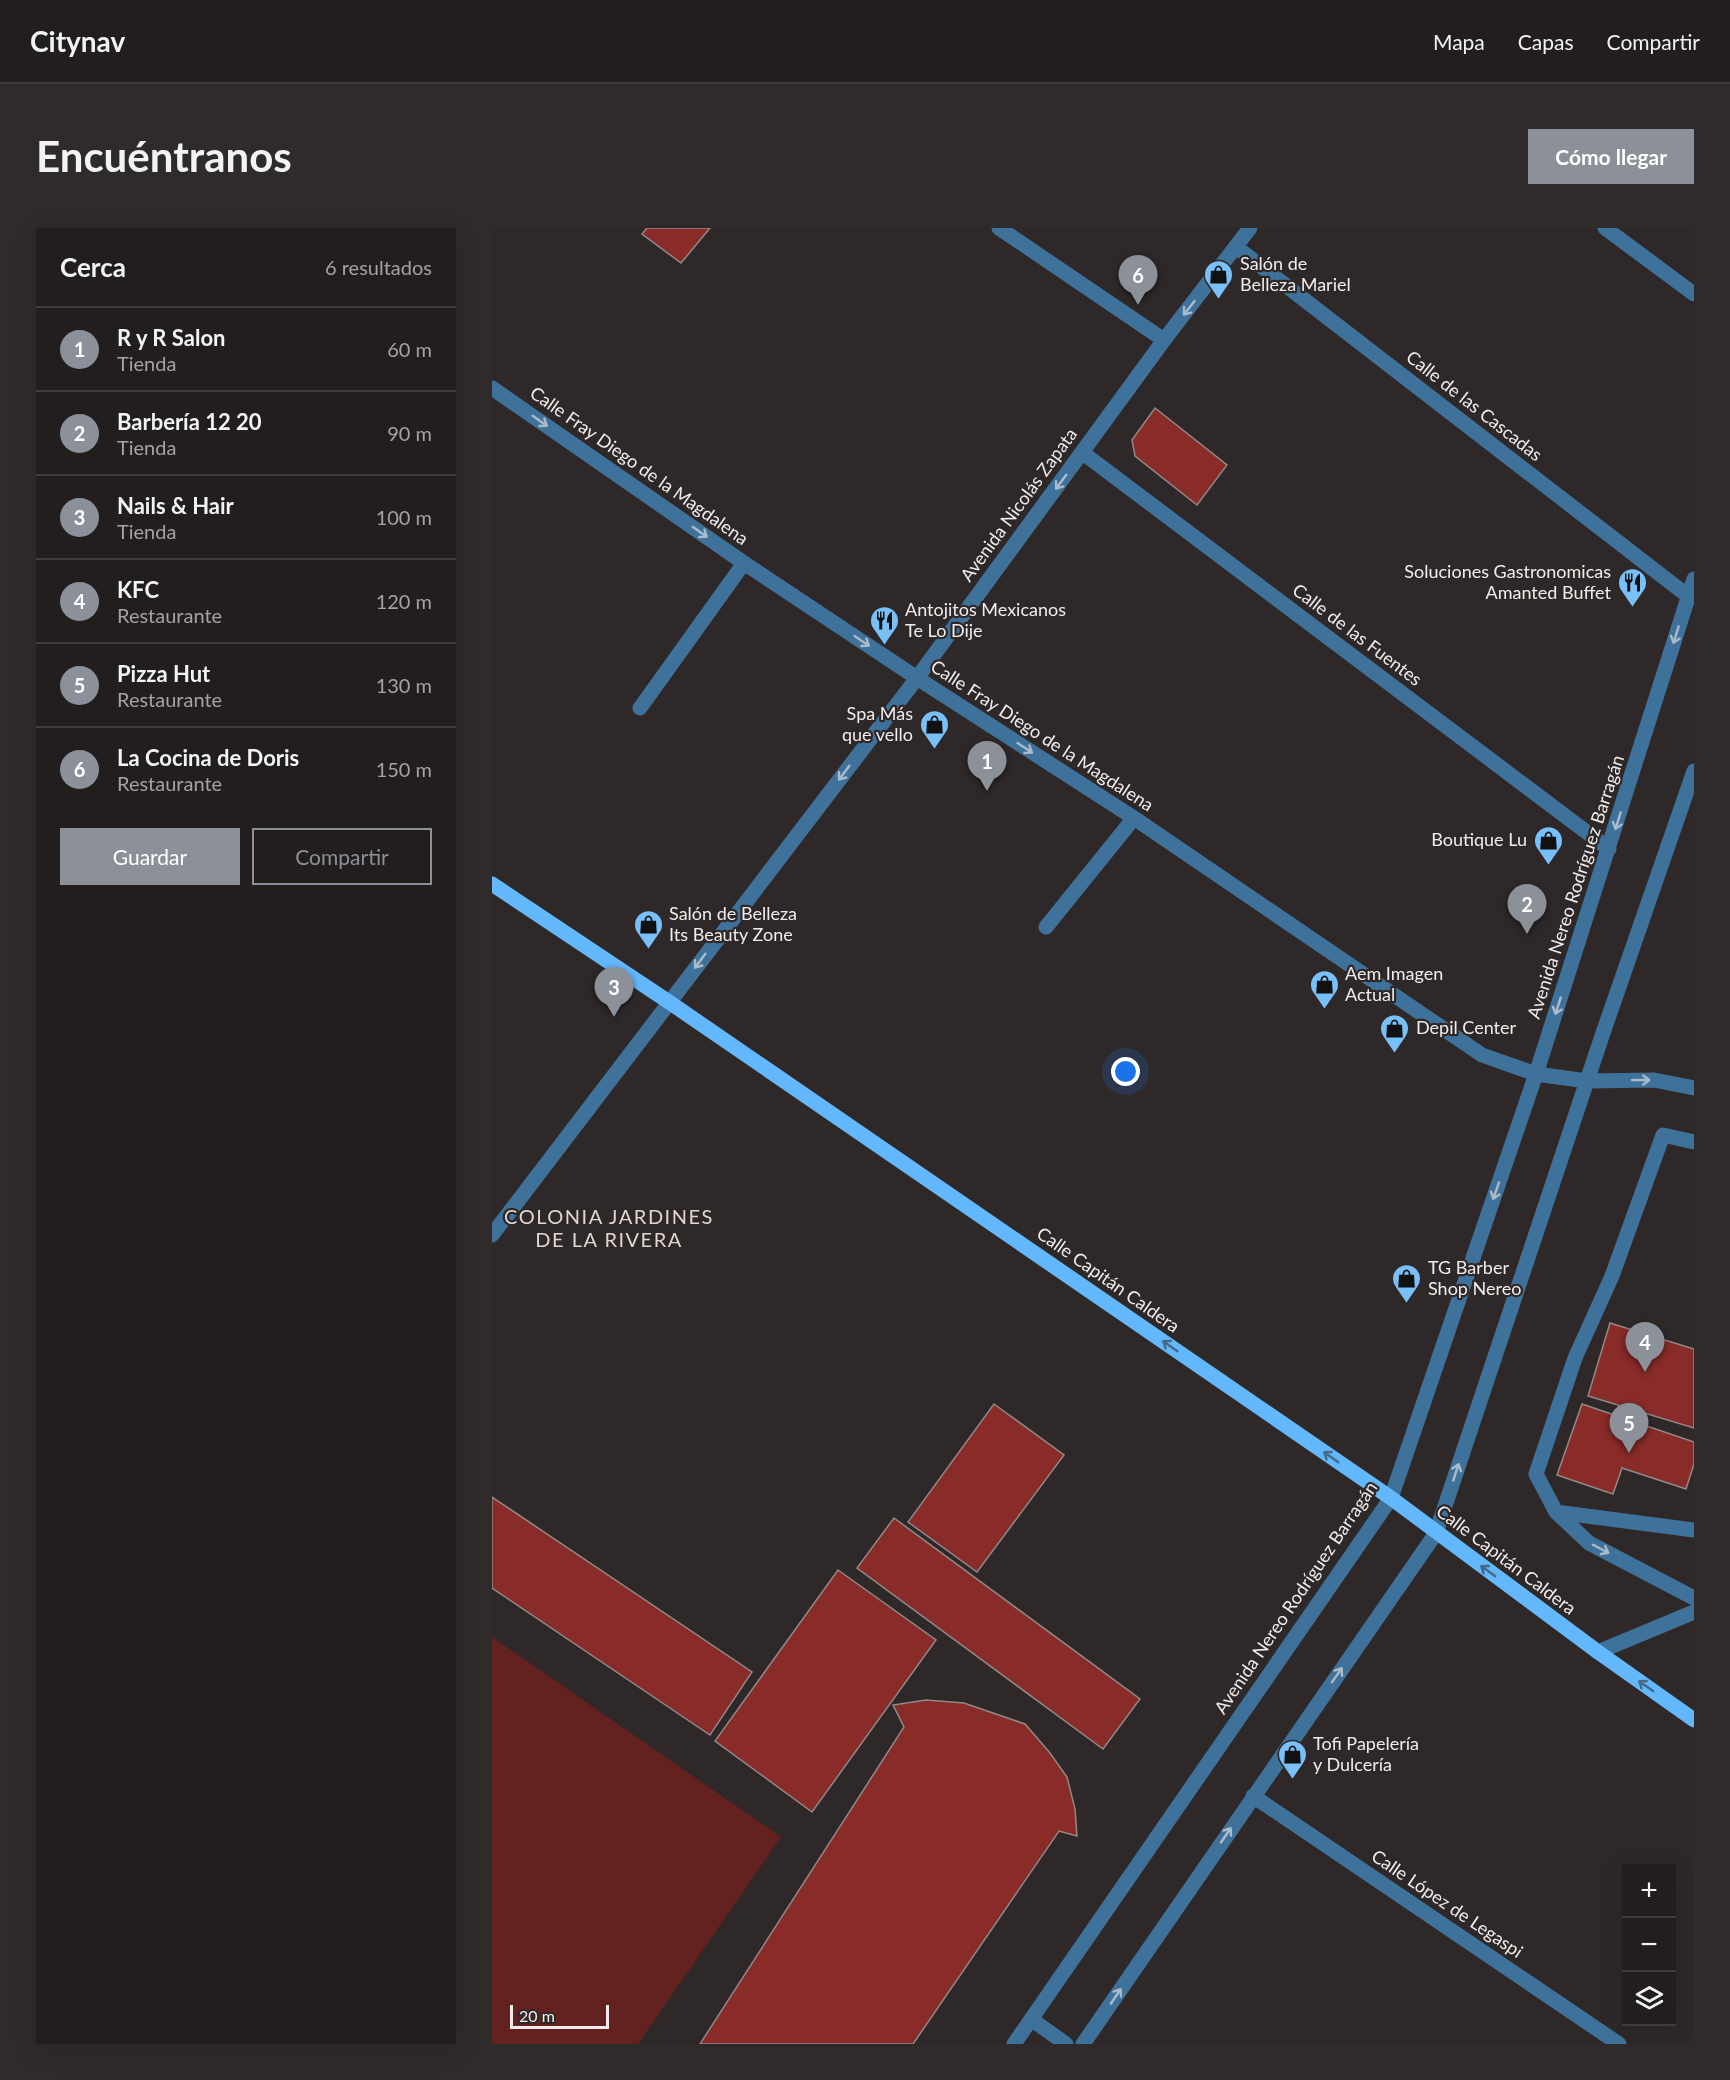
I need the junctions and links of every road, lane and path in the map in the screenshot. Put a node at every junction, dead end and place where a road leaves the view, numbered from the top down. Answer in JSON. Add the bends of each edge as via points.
{"nodes":[{"id":1,"x":999,"y":228,"type":"edge"},
{"id":2,"x":1250,"y":228,"type":"edge"},
{"id":3,"x":1605,"y":228,"type":"edge"},
{"id":4,"x":1236,"y":246,"type":"junction"},
{"id":5,"x":1694,"y":294,"type":"edge"},
{"id":6,"x":1164,"y":340,"type":"junction"},
{"id":7,"x":492,"y":388,"type":"edge"},
{"id":8,"x":1083,"y":453,"type":"junction"},
{"id":9,"x":744,"y":563,"type":"junction"},
{"id":10,"x":1694,"y":579,"type":"edge"},
{"id":11,"x":1689,"y":596,"type":"junction"},
{"id":12,"x":917,"y":678,"type":"junction"},
{"id":13,"x":640,"y":708,"type":"dead end"},
{"id":14,"x":1694,"y":771,"type":"edge"},
{"id":15,"x":1134,"y":818,"type":"junction"},
{"id":16,"x":1609,"y":849,"type":"junction"},
{"id":17,"x":492,"y":884,"type":"edge"},
{"id":18,"x":1046,"y":927,"type":"dead end"},
{"id":19,"x":669,"y":1002,"type":"junction"},
{"id":20,"x":1536,"y":1074,"type":"junction"},
{"id":21,"x":1587,"y":1081,"type":"junction"},
{"id":22,"x":1694,"y":1088,"type":"edge"},
{"id":23,"x":1694,"y":1142,"type":"edge"},
{"id":24,"x":498,"y":1215,"type":"edge"},
{"id":25,"x":492,"y":1235,"type":"edge"},
{"id":26,"x":1391,"y":1498,"type":"junction"},
{"id":27,"x":1556,"y":1512,"type":"junction"},
{"id":28,"x":1694,"y":1530,"type":"edge"},
{"id":29,"x":1436,"y":1533,"type":"junction"},
{"id":30,"x":1694,"y":1598,"type":"edge"},
{"id":31,"x":1694,"y":1612,"type":"edge"},
{"id":32,"x":1598,"y":1652,"type":"junction"},
{"id":33,"x":1694,"y":1720,"type":"edge"},
{"id":34,"x":1253,"y":1796,"type":"junction"},
{"id":35,"x":1031,"y":2019,"type":"junction"},
{"id":36,"x":1014,"y":2044,"type":"edge"},
{"id":37,"x":1066,"y":2044,"type":"edge"},
{"id":38,"x":1083,"y":2044,"type":"edge"},
{"id":39,"x":1619,"y":2044,"type":"edge"}],
"edges":[{"from":1,"to":6,"type":"street"},
{"from":2,"to":4,"type":"street","name":"Avenida Nicolás Zapata"},
{"from":3,"to":5,"type":"street"},
{"from":4,"to":6,"type":"street","name":"Avenida Nicolás Zapata","one_way":true},
{"from":4,"to":11,"type":"street","name":"Calle de las Cascadas"},
{"from":6,"to":8,"type":"street","name":"Avenida Nicolás Zapata"},
{"from":7,"to":9,"type":"street","name":"Calle Fray Diego de la Magdalena","one_way":true},
{"from":8,"to":12,"type":"street","name":"Avenida Nicolás Zapata","one_way":true},
{"from":8,"to":16,"type":"street","name":"Calle de las Fuentes"},
{"from":9,"to":12,"type":"street","name":"Calle Fray Diego de la Magdalena","one_way":true},
{"from":9,"to":13,"type":"street"},
{"from":10,"to":11,"type":"street","name":"Avenida Nereo Rodríguez Barragán"},
{"from":11,"to":16,"type":"street","name":"Avenida Nereo Rodríguez Barragán","one_way":true},
{"from":12,"to":15,"type":"street","name":"Calle Fray Diego de la Magdalena","one_way":true},
{"from":12,"to":19,"type":"street","name":"Avenida Nicolás Zapata","one_way":true},
{"from":14,"to":21,"type":"street"},
{"from":15,"to":18,"type":"street"},
{"from":15,"to":20,"type":"street","name":"Calle Fray Diego de la Magdalena","via":[[1482,1055]]},
{"from":16,"to":20,"type":"street","name":"Avenida Nereo Rodríguez Barragán","one_way":true},
{"from":17,"to":19,"type":"main road","name":"Calle Capitán Caldera"},
{"from":19,"to":24,"type":"street","name":"Avenida Nicolás Zapata"},
{"from":26,"to":19,"type":"main road","name":"Calle Capitán Caldera","one_way":true},
{"from":20,"to":21,"type":"street","name":"Calle Fray Diego de la Magdalena"},
{"from":20,"to":26,"type":"street","name":"Avenida Nereo Rodríguez Barragán","one_way":true},
{"from":21,"to":22,"type":"street","name":"Calle Fray Diego de la Magdalena","one_way":true,"via":[[1654,1080]]},
{"from":29,"to":21,"type":"street","one_way":true},
{"from":23,"to":27,"type":"street","via":[[1663,1135],[1612,1276],[1575,1358],[1536,1474]]},
{"from":24,"to":25,"type":"street","name":"Avenida Nicolás Zapata"},
{"from":26,"to":29,"type":"main road","name":"Calle Capitán Caldera"},
{"from":26,"to":35,"type":"street","name":"Avenida Nereo Rodríguez Barragán"},
{"from":27,"to":28,"type":"street"},
{"from":27,"to":30,"type":"street","one_way":true,"via":[[1589,1543]]},
{"from":32,"to":29,"type":"main road","name":"Calle Capitán Caldera","one_way":true},
{"from":34,"to":29,"type":"street","one_way":true},
{"from":31,"to":32,"type":"street"},
{"from":33,"to":32,"type":"main road","name":"Calle Capitán Caldera","one_way":true},
{"from":38,"to":34,"type":"street","one_way":true},
{"from":34,"to":39,"type":"street","name":"Calle López de Legaspi"},
{"from":35,"to":36,"type":"street","name":"Avenida Nereo Rodríguez Barragán"},
{"from":35,"to":37,"type":"street"}]}
